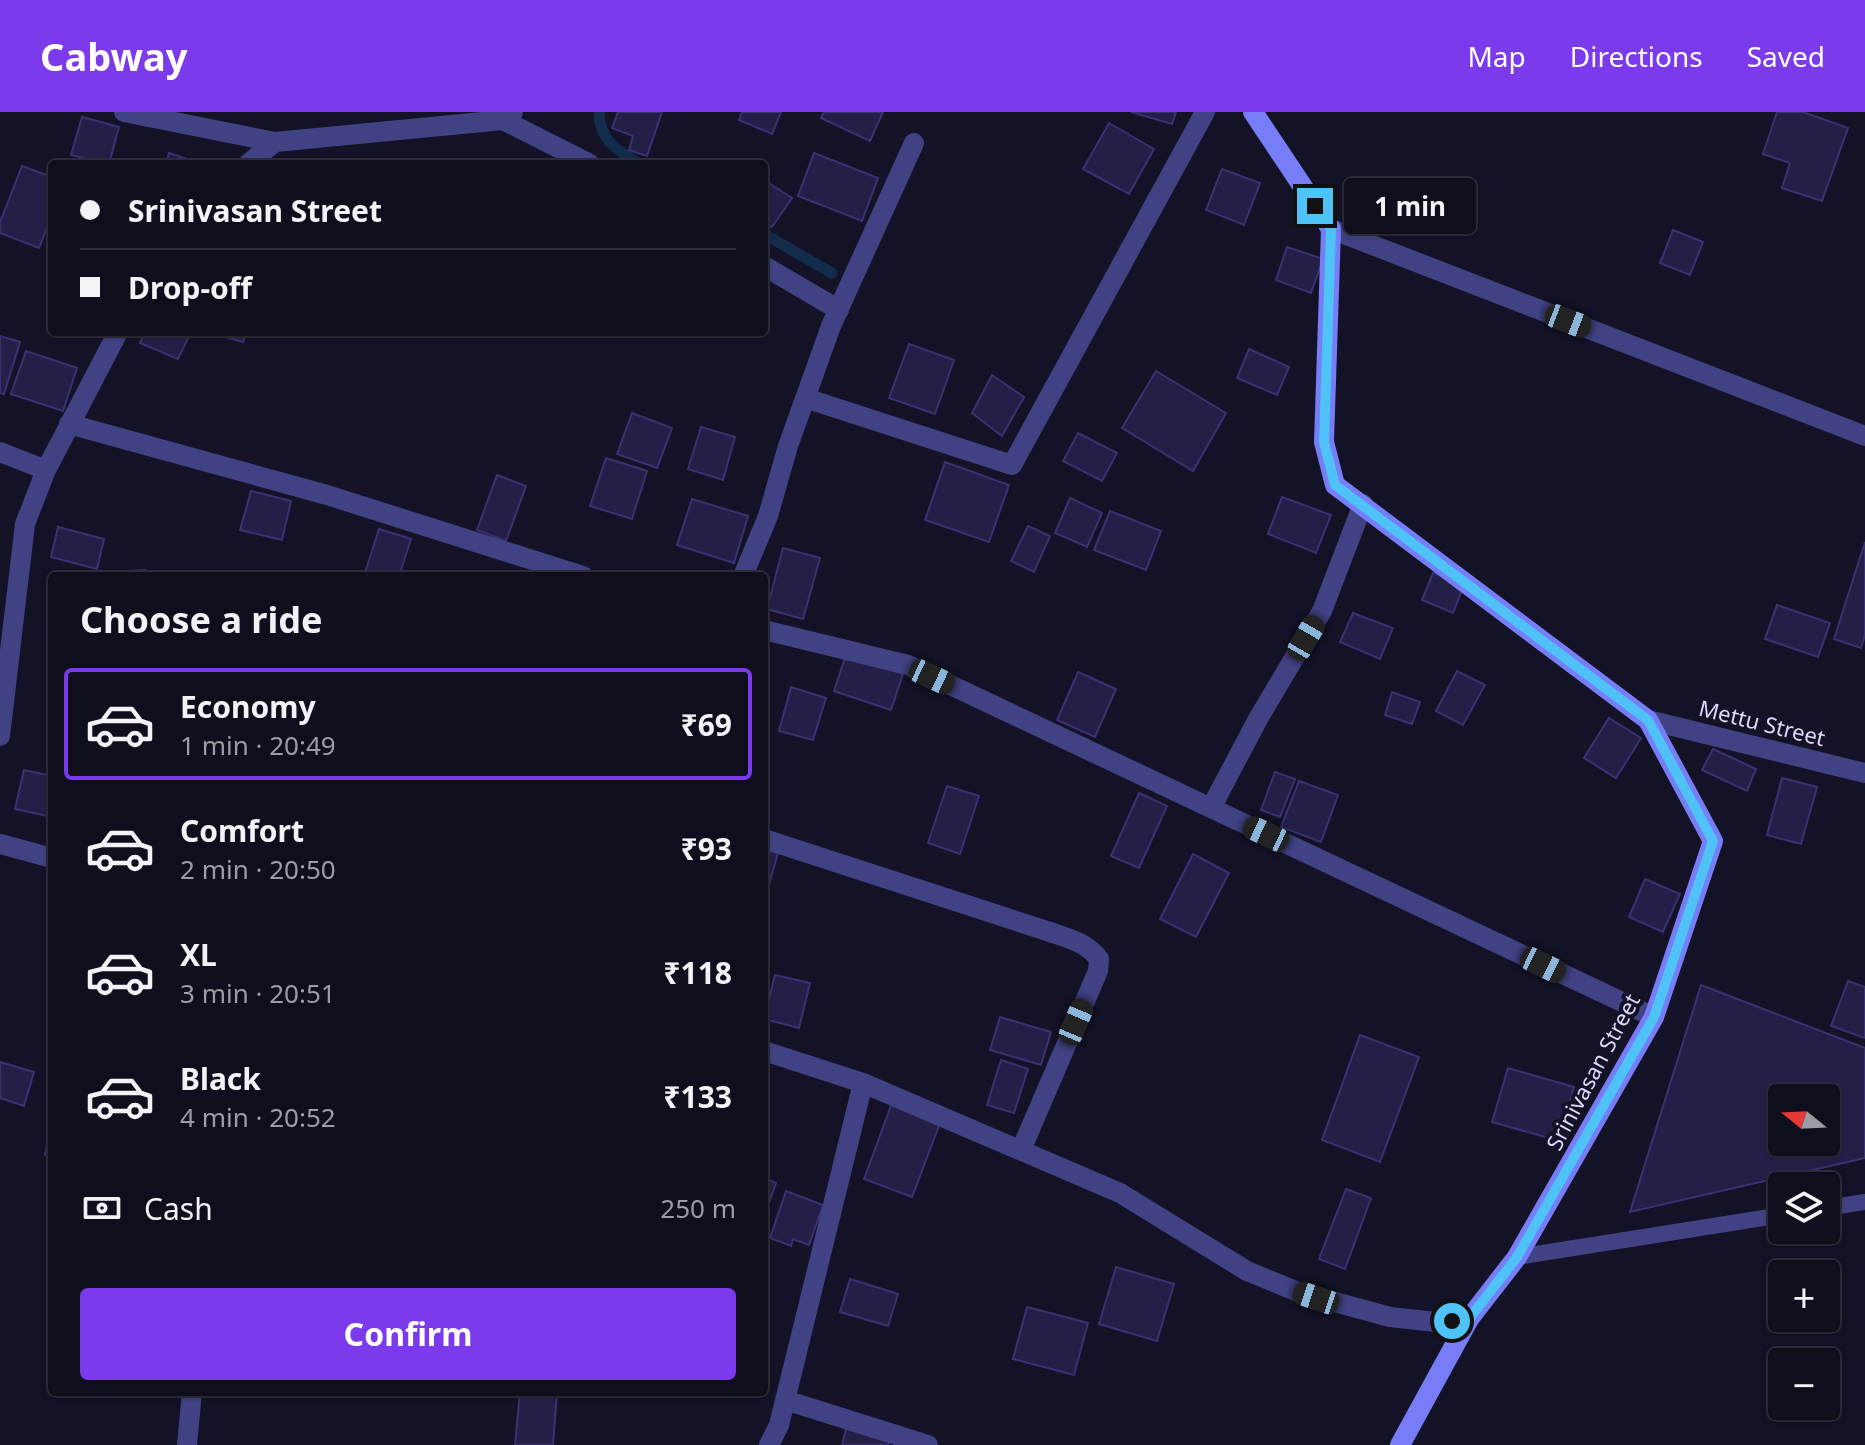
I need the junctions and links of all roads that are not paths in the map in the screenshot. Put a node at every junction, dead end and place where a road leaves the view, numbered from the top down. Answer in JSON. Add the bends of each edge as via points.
{"nodes":[{"id":1,"x":124,"y":112,"type":"edge"},
{"id":2,"x":1205,"y":112,"type":"edge"},
{"id":3,"x":1253,"y":112,"type":"edge"},
{"id":4,"x":508,"y":116,"type":"edge"},
{"id":5,"x":275,"y":142,"type":"junction"},
{"id":6,"x":914,"y":143,"type":"dead end"},
{"id":7,"x":253,"y":160,"type":"edge"},
{"id":8,"x":583,"y":160,"type":"edge"},
{"id":9,"x":1331,"y":229,"type":"junction"},
{"id":10,"x":768,"y":268,"type":"edge"},
{"id":11,"x":839,"y":310,"type":"junction"},
{"id":12,"x":116,"y":336,"type":"edge"},
{"id":13,"x":805,"y":398,"type":"junction"},
{"id":14,"x":69,"y":424,"type":"junction"},
{"id":15,"x":1865,"y":436,"type":"edge"},
{"id":16,"x":0,"y":452,"type":"edge"},
{"id":17,"x":46,"y":470,"type":"junction"},
{"id":18,"x":1363,"y":504,"type":"junction"},
{"id":19,"x":570,"y":572,"type":"edge"},
{"id":20,"x":745,"y":572,"type":"edge"},
{"id":21,"x":768,"y":631,"type":"edge"},
{"id":22,"x":1648,"y":720,"type":"junction"},
{"id":23,"x":0,"y":736,"type":"edge"},
{"id":24,"x":1865,"y":773,"type":"edge"},
{"id":25,"x":1211,"y":808,"type":"junction"},
{"id":26,"x":768,"y":840,"type":"edge"},
{"id":27,"x":0,"y":844,"type":"edge"},
{"id":28,"x":48,"y":857,"type":"edge"},
{"id":29,"x":1654,"y":1017,"type":"junction"},
{"id":30,"x":768,"y":1052,"type":"edge"},
{"id":31,"x":863,"y":1083,"type":"junction"},
{"id":32,"x":1021,"y":1150,"type":"junction"},
{"id":33,"x":1865,"y":1202,"type":"edge"},
{"id":34,"x":1840,"y":1206,"type":"edge"},
{"id":35,"x":1768,"y":1217,"type":"edge"},
{"id":36,"x":1517,"y":1257,"type":"junction"},
{"id":37,"x":1469,"y":1319,"type":"junction"},
{"id":38,"x":192,"y":1396,"type":"edge"},
{"id":39,"x":785,"y":1400,"type":"junction"},
{"id":40,"x":187,"y":1445,"type":"edge"},
{"id":41,"x":769,"y":1445,"type":"edge"},
{"id":42,"x":928,"y":1445,"type":"edge"},
{"id":43,"x":1400,"y":1445,"type":"edge"}],
"edges":[{"from":1,"to":5,"type":"street"},
{"from":2,"to":13,"type":"street","via":[[1012,465]]},
{"from":3,"to":9,"type":"street"},
{"from":4,"to":5,"type":"street"},
{"from":4,"to":8,"type":"street"},
{"from":5,"to":7,"type":"street"},
{"from":6,"to":11,"type":"street"},
{"from":9,"to":15,"type":"street"},
{"from":9,"to":18,"type":"street","name":"Srinivasan Street","via":[[1324,442],[1335,485]]},
{"from":10,"to":11,"type":"street"},
{"from":11,"to":13,"type":"street"},
{"from":12,"to":14,"type":"street"},
{"from":13,"to":20,"type":"street"},
{"from":14,"to":17,"type":"street"},
{"from":14,"to":19,"type":"street","via":[[327,495]]},
{"from":16,"to":17,"type":"street"},
{"from":17,"to":23,"type":"street","via":[[25,524]]},
{"from":18,"to":22,"type":"street","name":"Srinivasan Street"},
{"from":18,"to":25,"type":"street","via":[[1322,611]]},
{"from":21,"to":25,"type":"street","via":[[908,665]]},
{"from":22,"to":24,"type":"street","name":"Mettu Street"},
{"from":22,"to":29,"type":"street","name":"Srinivasan Street","via":[[1713,841]]},
{"from":25,"to":29,"type":"street"},
{"from":26,"to":32,"type":"street","via":[[1093,950],[1098,971]]},
{"from":27,"to":28,"type":"street"},
{"from":29,"to":36,"type":"street","name":"Srinivasan Street"},
{"from":30,"to":31,"type":"street"},
{"from":31,"to":32,"type":"street"},
{"from":31,"to":39,"type":"street"},
{"from":32,"to":37,"type":"street","via":[[1120,1193],[1247,1271],[1298,1292],[1390,1317]]},
{"from":33,"to":34,"type":"lane"},
{"from":35,"to":36,"type":"lane"},
{"from":36,"to":37,"type":"street","name":"Srinivasan Street"},
{"from":37,"to":43,"type":"street","name":"Srinivasan Street"},
{"from":38,"to":40,"type":"street"},
{"from":39,"to":41,"type":"street"},
{"from":39,"to":42,"type":"street"}]}
